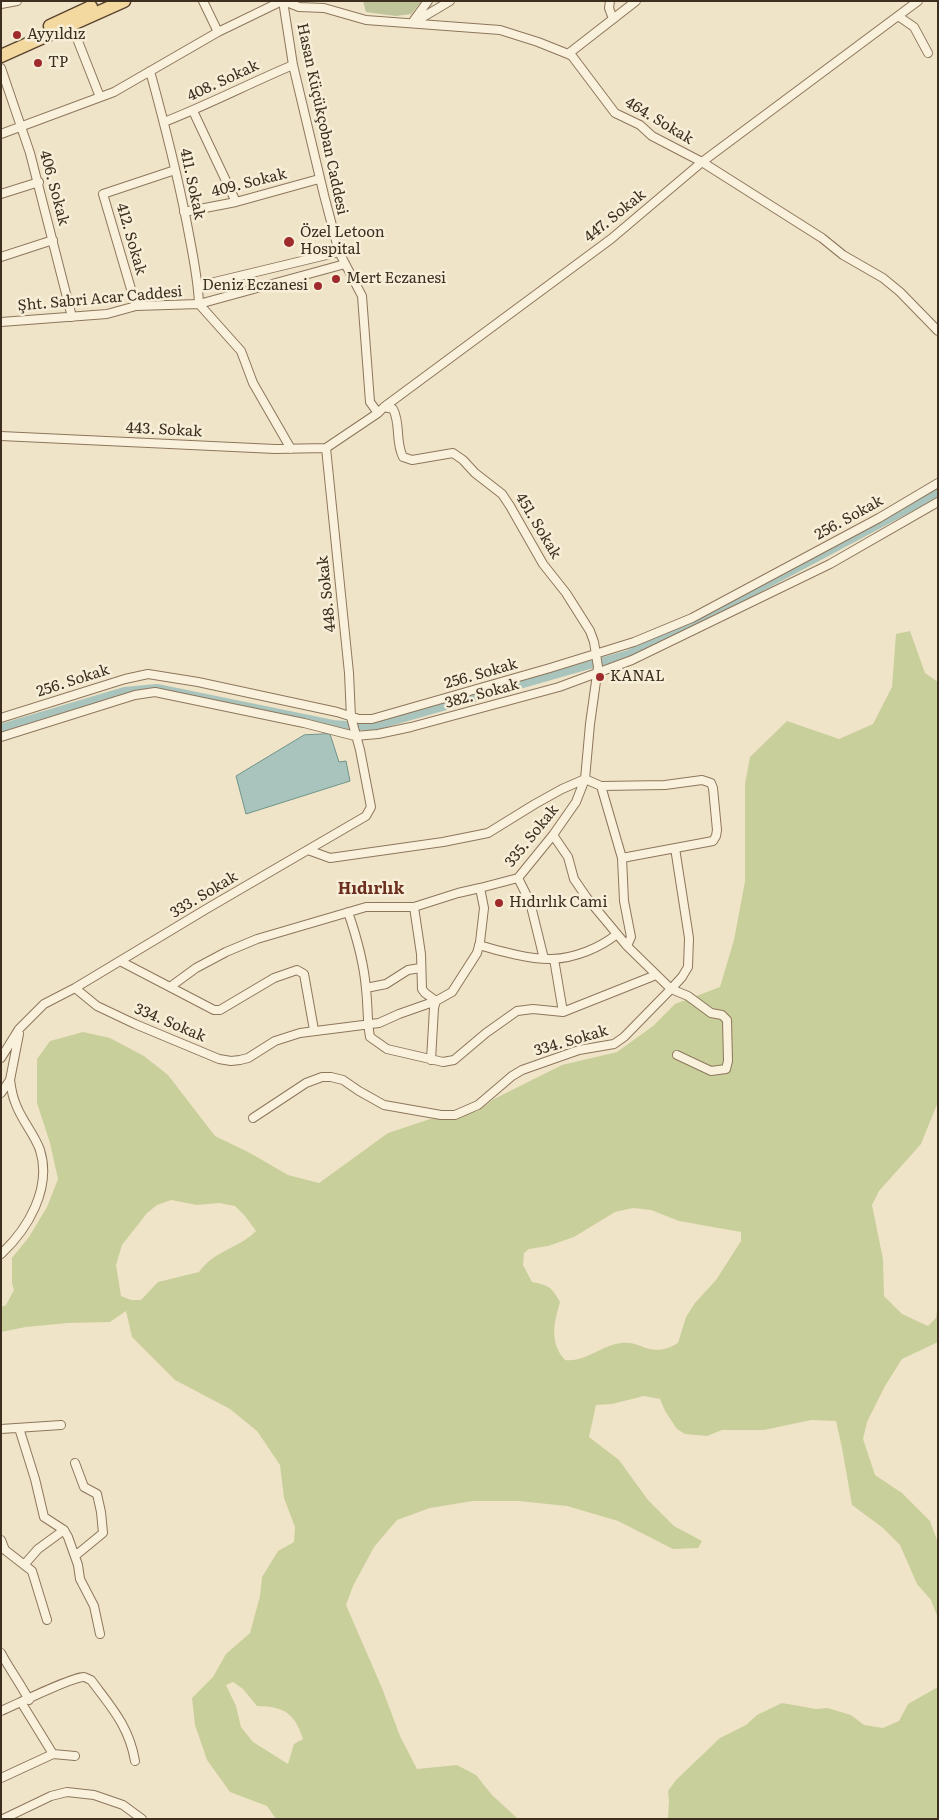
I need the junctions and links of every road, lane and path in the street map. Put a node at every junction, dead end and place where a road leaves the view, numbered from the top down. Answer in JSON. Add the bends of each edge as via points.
{"nodes":[{"id":1,"x":17,"y":1,"type":"edge"},
{"id":2,"x":124,"y":1,"type":"edge"},
{"id":3,"x":203,"y":1,"type":"edge"},
{"id":4,"x":283,"y":1,"type":"edge"},
{"id":5,"x":428,"y":1,"type":"edge"},
{"id":6,"x":450,"y":1,"type":"edge"},
{"id":7,"x":602,"y":1,"type":"edge"},
{"id":8,"x":636,"y":1,"type":"edge"},
{"id":9,"x":918,"y":1,"type":"edge"},
{"id":10,"x":104,"y":3,"type":"edge"},
{"id":11,"x":1,"y":4,"type":"edge"},
{"id":12,"x":609,"y":5,"type":"edge"},
{"id":13,"x":898,"y":16,"type":"junction"},
{"id":14,"x":613,"y":18,"type":"junction"},
{"id":15,"x":412,"y":23,"type":"junction"},
{"id":16,"x":72,"y":26,"type":"junction"},
{"id":17,"x":218,"y":32,"type":"junction"},
{"id":18,"x":1,"y":47,"type":"edge"},
{"id":19,"x":928,"y":53,"type":"dead end"},
{"id":20,"x":568,"y":54,"type":"junction"},
{"id":21,"x":1,"y":56,"type":"edge"},
{"id":22,"x":294,"y":64,"type":"junction"},
{"id":23,"x":1,"y":68,"type":"edge"},
{"id":24,"x":150,"y":71,"type":"junction"},
{"id":25,"x":100,"y":97,"type":"junction"},
{"id":26,"x":193,"y":111,"type":"junction"},
{"id":27,"x":164,"y":122,"type":"junction"},
{"id":28,"x":22,"y":125,"type":"junction"},
{"id":29,"x":1,"y":134,"type":"edge"},
{"id":30,"x":702,"y":162,"type":"junction"},
{"id":31,"x":175,"y":170,"type":"junction"},
{"id":32,"x":319,"y":179,"type":"junction"},
{"id":33,"x":39,"y":182,"type":"junction"},
{"id":34,"x":1,"y":194,"type":"edge"},
{"id":35,"x":236,"y":202,"type":"junction"},
{"id":36,"x":184,"y":212,"type":"junction"},
{"id":37,"x":53,"y":240,"type":"junction"},
{"id":38,"x":339,"y":252,"type":"junction"},
{"id":39,"x":1,"y":257,"type":"edge"},
{"id":40,"x":345,"y":264,"type":"junction"},
{"id":41,"x":198,"y":286,"type":"junction"},
{"id":42,"x":198,"y":304,"type":"junction"},
{"id":43,"x":136,"y":306,"type":"junction"},
{"id":44,"x":72,"y":317,"type":"junction"},
{"id":45,"x":1,"y":322,"type":"edge"},
{"id":46,"x":938,"y":331,"type":"edge"},
{"id":47,"x":381,"y":410,"type":"junction"},
{"id":48,"x":1,"y":436,"type":"edge"},
{"id":49,"x":326,"y":448,"type":"junction"},
{"id":50,"x":290,"y":449,"type":"junction"},
{"id":51,"x":938,"y":484,"type":"edge"},
{"id":52,"x":938,"y":502,"type":"edge"},
{"id":53,"x":597,"y":655,"type":"junction"},
{"id":54,"x":597,"y":670,"type":"junction"},
{"id":55,"x":1,"y":718,"type":"edge"},
{"id":56,"x":351,"y":718,"type":"junction"},
{"id":57,"x":355,"y":734,"type":"junction"},
{"id":58,"x":1,"y":737,"type":"edge"},
{"id":59,"x":585,"y":779,"type":"junction"},
{"id":60,"x":601,"y":786,"type":"junction"},
{"id":61,"x":553,"y":835,"type":"junction"},
{"id":62,"x":675,"y":848,"type":"junction"},
{"id":63,"x":308,"y":850,"type":"junction"},
{"id":64,"x":622,"y":858,"type":"junction"},
{"id":65,"x":518,"y":878,"type":"junction"},
{"id":66,"x":480,"y":888,"type":"junction"},
{"id":67,"x":414,"y":907,"type":"junction"},
{"id":68,"x":348,"y":912,"type":"junction"},
{"id":69,"x":618,"y":934,"type":"junction"},
{"id":70,"x":480,"y":945,"type":"junction"},
{"id":71,"x":627,"y":946,"type":"junction"},
{"id":72,"x":544,"y":959,"type":"junction"},
{"id":73,"x":554,"y":959,"type":"junction"},
{"id":74,"x":120,"y":961,"type":"junction"},
{"id":75,"x":420,"y":968,"type":"junction"},
{"id":76,"x":656,"y":976,"type":"junction"},
{"id":77,"x":170,"y":987,"type":"junction"},
{"id":78,"x":75,"y":988,"type":"junction"},
{"id":79,"x":366,"y":988,"type":"junction"},
{"id":80,"x":671,"y":989,"type":"junction"},
{"id":81,"x":436,"y":1002,"type":"junction"},
{"id":82,"x":562,"y":1012,"type":"junction"},
{"id":83,"x":368,"y":1025,"type":"junction"},
{"id":84,"x":19,"y":1029,"type":"junction"},
{"id":85,"x":314,"y":1030,"type":"junction"},
{"id":86,"x":677,"y":1055,"type":"dead end"},
{"id":87,"x":1,"y":1058,"type":"edge"},
{"id":88,"x":431,"y":1060,"type":"junction"},
{"id":89,"x":10,"y":1080,"type":"junction"},
{"id":90,"x":1,"y":1093,"type":"edge"},
{"id":91,"x":253,"y":1118,"type":"dead end"},
{"id":92,"x":1,"y":1254,"type":"edge"},
{"id":93,"x":62,"y":1425,"type":"dead end"},
{"id":94,"x":19,"y":1428,"type":"junction"},
{"id":95,"x":1,"y":1429,"type":"edge"},
{"id":96,"x":75,"y":1463,"type":"dead end"},
{"id":97,"x":64,"y":1530,"type":"junction"},
{"id":98,"x":1,"y":1540,"type":"edge"},
{"id":99,"x":75,"y":1556,"type":"junction"},
{"id":100,"x":24,"y":1565,"type":"junction"},
{"id":101,"x":47,"y":1620,"type":"dead end"},
{"id":102,"x":100,"y":1634,"type":"dead end"},
{"id":103,"x":1,"y":1654,"type":"edge"},
{"id":104,"x":25,"y":1701,"type":"junction"},
{"id":105,"x":1,"y":1711,"type":"edge"},
{"id":106,"x":53,"y":1754,"type":"junction"},
{"id":107,"x":76,"y":1756,"type":"dead end"},
{"id":108,"x":135,"y":1761,"type":"dead end"},
{"id":109,"x":1,"y":1778,"type":"edge"},
{"id":110,"x":3,"y":1819,"type":"edge"},
{"id":111,"x":142,"y":1819,"type":"edge"}],
"edges":[{"from":1,"to":11,"type":"street"},
{"from":2,"to":10,"type":"main road"},
{"from":3,"to":17,"type":"street"},
{"from":4,"to":15,"type":"street","name":"464. Sokak","via":[[366,20]]},
{"from":4,"to":17,"type":"street"},
{"from":4,"to":22,"type":"street","name":"Hasan Küçükçoban Caddesi"},
{"from":5,"to":15,"type":"street"},
{"from":6,"to":15,"type":"street"},
{"from":7,"to":12,"type":"street"},
{"from":8,"to":14,"type":"street"},
{"from":9,"to":13,"type":"street","name":"447. Sokak"},
{"from":10,"to":16,"type":"main road"},
{"from":10,"to":18,"type":"main road"},
{"from":12,"to":14,"type":"street"},
{"from":13,"to":19,"type":"street","via":[[914,27]]},
{"from":13,"to":30,"type":"street","name":"447. Sokak"},
{"from":14,"to":20,"type":"street"},
{"from":15,"to":20,"type":"street","name":"464. Sokak","via":[[500,30]]},
{"from":16,"to":21,"type":"main road"},
{"from":16,"to":25,"type":"street"},
{"from":17,"to":24,"type":"street"},
{"from":20,"to":30,"type":"street","name":"464. Sokak","via":[[615,113]]},
{"from":22,"to":26,"type":"street","name":"408. Sokak"},
{"from":22,"to":32,"type":"street","name":"Hasan Küçükçoban Caddesi"},
{"from":23,"to":28,"type":"street","name":"406. Sokak"},
{"from":24,"to":25,"type":"street"},
{"from":24,"to":27,"type":"street","name":"411. Sokak"},
{"from":25,"to":28,"type":"street"},
{"from":26,"to":27,"type":"street","name":"408. Sokak"},
{"from":26,"to":35,"type":"street"},
{"from":27,"to":31,"type":"street","name":"411. Sokak"},
{"from":28,"to":29,"type":"street"},
{"from":28,"to":33,"type":"street","name":"406. Sokak"},
{"from":30,"to":46,"type":"street","name":"464. Sokak","via":[[822,238],[843,256],[883,278]]},
{"from":30,"to":47,"type":"street","name":"447. Sokak","via":[[611,239]]},
{"from":31,"to":36,"type":"street","name":"411. Sokak"},
{"from":31,"to":43,"type":"street","name":"412. Sokak","via":[[104,194]]},
{"from":32,"to":35,"type":"street","name":"409. Sokak"},
{"from":32,"to":38,"type":"street","name":"Hasan Küçükçoban Caddesi"},
{"from":33,"to":34,"type":"street"},
{"from":33,"to":37,"type":"street","name":"406. Sokak"},
{"from":35,"to":36,"type":"street","name":"409. Sokak"},
{"from":36,"to":41,"type":"street","name":"411. Sokak"},
{"from":37,"to":39,"type":"street"},
{"from":37,"to":44,"type":"street","name":"406. Sokak"},
{"from":38,"to":40,"type":"street","name":"Hasan Küçükçoban Caddesi"},
{"from":38,"to":41,"type":"street"},
{"from":40,"to":42,"type":"street","name":"Şht. Sabri Acar Caddesi"},
{"from":40,"to":47,"type":"street","name":"Hasan Küçükçoban Caddesi","via":[[362,296],[370,402]]},
{"from":41,"to":42,"type":"street","name":"411. Sokak"},
{"from":42,"to":43,"type":"street","name":"Şht. Sabri Acar Caddesi"},
{"from":42,"to":50,"type":"street","via":[[241,351],[253,383]]},
{"from":43,"to":44,"type":"street","name":"Şht. Sabri Acar Caddesi","via":[[107,314]]},
{"from":44,"to":45,"type":"street","name":"Şht. Sabri Acar Caddesi"},
{"from":47,"to":49,"type":"street","name":"447. Sokak"},
{"from":47,"to":53,"type":"street","name":"451. Sokak","via":[[393,409],[398,417],[399,450],[403,456],[412,460],[453,454],[502,494],[543,564],[590,631]]},
{"from":48,"to":50,"type":"street","name":"443. Sokak"},
{"from":49,"to":50,"type":"street","name":"443. Sokak"},
{"from":49,"to":56,"type":"street","name":"448. Sokak"},
{"from":51,"to":53,"type":"street","name":"256. Sokak","via":[[692,618]]},
{"from":52,"to":54,"type":"street","name":"382. Sokak","via":[[830,564],[632,660]]},
{"from":53,"to":54,"type":"street","name":"451. Sokak"},
{"from":53,"to":56,"type":"street","name":"256. Sokak","via":[[372,719]]},
{"from":54,"to":57,"type":"street","name":"382. Sokak","via":[[551,689],[420,724],[378,734]]},
{"from":54,"to":59,"type":"street","name":"335. Sokak"},
{"from":55,"to":56,"type":"street","name":"256. Sokak","via":[[148,674],[338,712]]},
{"from":56,"to":57,"type":"street","name":"448. Sokak"},
{"from":57,"to":58,"type":"street","name":"382. Sokak","via":[[155,692]]},
{"from":57,"to":63,"type":"street","name":"333. Sokak","via":[[371,806],[366,816]]},
{"from":59,"to":60,"type":"street"},
{"from":59,"to":61,"type":"street","name":"335. Sokak","via":[[576,802]]},
{"from":59,"to":63,"type":"street","via":[[542,800],[488,833],[330,858]]},
{"from":60,"to":62,"type":"street","via":[[665,785],[702,780],[711,783],[714,788],[716,836],[712,841]]},
{"from":60,"to":64,"type":"street"},
{"from":61,"to":65,"type":"street","name":"335. Sokak"},
{"from":61,"to":69,"type":"street","via":[[568,858],[574,879]]},
{"from":62,"to":64,"type":"street"},
{"from":62,"to":80,"type":"street","name":"334. Sokak","via":[[689,956],[688,966]]},
{"from":63,"to":74,"type":"street","name":"333. Sokak"},
{"from":64,"to":71,"type":"street","via":[[624,901],[631,937]]},
{"from":65,"to":66,"type":"street","name":"335. Sokak"},
{"from":65,"to":72,"type":"street","via":[[530,902]]},
{"from":66,"to":67,"type":"street","name":"335. Sokak"},
{"from":66,"to":70,"type":"street","via":[[484,908]]},
{"from":67,"to":68,"type":"street","name":"335. Sokak","via":[[366,907]]},
{"from":67,"to":75,"type":"street"},
{"from":68,"to":77,"type":"street","name":"335. Sokak","via":[[257,939],[226,952]]},
{"from":68,"to":79,"type":"street","via":[[357,936]]},
{"from":69,"to":71,"type":"street"},
{"from":69,"to":73,"type":"street","via":[[590,951]]},
{"from":70,"to":72,"type":"street"},
{"from":70,"to":81,"type":"street","via":[[452,992]]},
{"from":71,"to":76,"type":"street"},
{"from":72,"to":73,"type":"street"},
{"from":73,"to":82,"type":"street"},
{"from":74,"to":77,"type":"street"},
{"from":74,"to":78,"type":"street","name":"333. Sokak"},
{"from":75,"to":79,"type":"street","via":[[408,970],[386,984]]},
{"from":75,"to":81,"type":"street","via":[[422,989]]},
{"from":76,"to":80,"type":"street"},
{"from":76,"to":82,"type":"street"},
{"from":77,"to":85,"type":"street","via":[[214,1010],[220,1010],[274,978],[297,970],[304,974]]},
{"from":78,"to":84,"type":"street","name":"333. Sokak","via":[[44,1004]]},
{"from":78,"to":85,"type":"street","name":"334. Sokak","via":[[97,1006],[135,1024],[231,1061],[260,1051],[275,1040]]},
{"from":79,"to":83,"type":"street"},
{"from":80,"to":86,"type":"street","via":[[727,1020],[726,1069],[711,1071]]},
{"from":80,"to":91,"type":"street","name":"334. Sokak","via":[[614,1044],[579,1050],[522,1070],[478,1105],[463,1112],[442,1115],[384,1105],[343,1080],[322,1077],[306,1083]]},
{"from":81,"to":83,"type":"street"},
{"from":81,"to":88,"type":"street"},
{"from":82,"to":88,"type":"street","via":[[517,1011],[454,1060]]},
{"from":83,"to":85,"type":"street"},
{"from":83,"to":88,"type":"street","via":[[370,1037],[387,1049]]},
{"from":84,"to":87,"type":"street","name":"333. Sokak"},
{"from":84,"to":89,"type":"street"},
{"from":89,"to":90,"type":"street"},
{"from":89,"to":92,"type":"street","via":[[15,1103],[40,1151],[44,1182],[32,1212],[13,1243]]},
{"from":93,"to":94,"type":"street"},
{"from":94,"to":95,"type":"street"},
{"from":94,"to":97,"type":"street","via":[[44,1517]]},
{"from":96,"to":99,"type":"street","via":[[84,1487],[97,1494],[103,1533]]},
{"from":97,"to":99,"type":"street"},
{"from":97,"to":100,"type":"street","via":[[38,1549]]},
{"from":98,"to":100,"type":"street","via":[[4,1550]]},
{"from":99,"to":102,"type":"street","via":[[80,1579],[94,1606]]},
{"from":100,"to":101,"type":"street","via":[[32,1571]]},
{"from":103,"to":104,"type":"street","via":[[21,1685]]},
{"from":104,"to":105,"type":"street"},
{"from":104,"to":106,"type":"street"},
{"from":104,"to":108,"type":"street","via":[[76,1678],[91,1680],[130,1737]]},
{"from":106,"to":107,"type":"street"},
{"from":106,"to":109,"type":"street"},
{"from":110,"to":111,"type":"street","via":[[51,1796],[67,1792],[94,1795],[123,1805]]}]}
